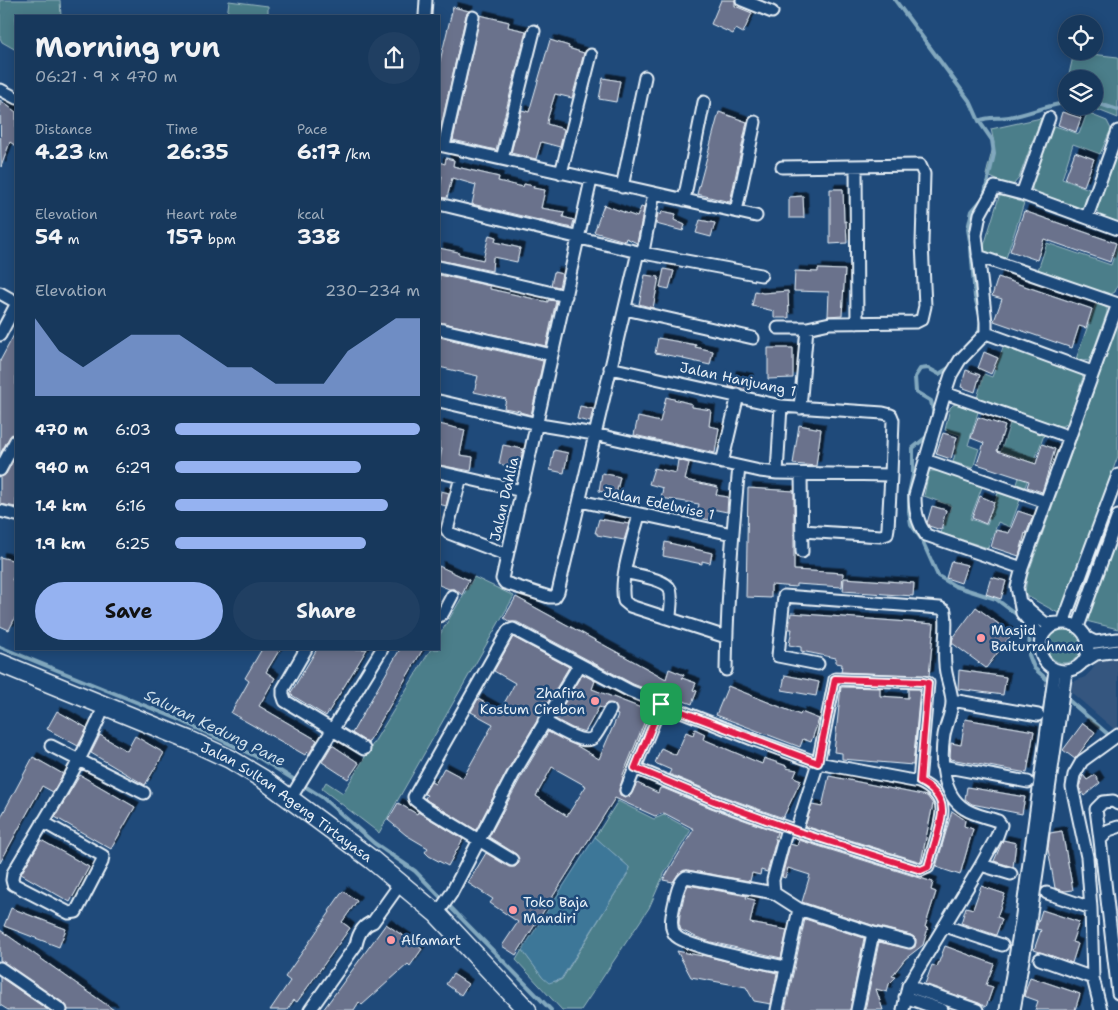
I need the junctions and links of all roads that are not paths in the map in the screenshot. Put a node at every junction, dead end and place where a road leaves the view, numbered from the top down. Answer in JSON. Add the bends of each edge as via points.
{"nodes":[{"id":1,"x":426,"y":0,"type":"edge"},
{"id":2,"x":742,"y":0,"type":"edge"},
{"id":3,"x":772,"y":12,"type":"dead end"},
{"id":4,"x":425,"y":15,"type":"edge"},
{"id":5,"x":473,"y":17,"type":"dead end"},
{"id":6,"x":534,"y":31,"type":"dead end"},
{"id":7,"x":591,"y":55,"type":"dead end"},
{"id":8,"x":645,"y":76,"type":"dead end"},
{"id":9,"x":1,"y":90,"type":"edge"},
{"id":10,"x":15,"y":97,"type":"edge"},
{"id":11,"x":704,"y":102,"type":"dead end"},
{"id":12,"x":1049,"y":118,"type":"dead end"},
{"id":13,"x":755,"y":122,"type":"dead end"},
{"id":14,"x":1118,"y":131,"type":"edge"},
{"id":15,"x":442,"y":146,"type":"edge"},
{"id":16,"x":502,"y":159,"type":"junction"},
{"id":17,"x":782,"y":167,"type":"dead end"},
{"id":18,"x":856,"y":167,"type":"junction"},
{"id":19,"x":562,"y":173,"type":"junction"},
{"id":20,"x":591,"y":180,"type":"junction"},
{"id":21,"x":622,"y":187,"type":"junction"},
{"id":22,"x":654,"y":194,"type":"junction"},
{"id":23,"x":1022,"y":194,"type":"junction"},
{"id":24,"x":684,"y":200,"type":"junction"},
{"id":25,"x":440,"y":204,"type":"edge"},
{"id":26,"x":736,"y":211,"type":"junction"},
{"id":27,"x":756,"y":216,"type":"dead end"},
{"id":28,"x":1087,"y":218,"type":"junction"},
{"id":29,"x":1118,"y":229,"type":"edge"},
{"id":30,"x":580,"y":238,"type":"junction"},
{"id":31,"x":640,"y":252,"type":"junction"},
{"id":32,"x":978,"y":256,"type":"junction"},
{"id":33,"x":440,"y":267,"type":"edge"},
{"id":34,"x":761,"y":274,"type":"dead end"},
{"id":35,"x":0,"y":293,"type":"edge"},
{"id":36,"x":566,"y":296,"type":"junction"},
{"id":37,"x":15,"y":302,"type":"edge"},
{"id":38,"x":1118,"y":304,"type":"edge"},
{"id":39,"x":15,"y":305,"type":"edge"},
{"id":40,"x":624,"y":309,"type":"junction"},
{"id":41,"x":857,"y":323,"type":"junction"},
{"id":42,"x":778,"y":328,"type":"dead end"},
{"id":43,"x":807,"y":328,"type":"junction"},
{"id":44,"x":440,"y":329,"type":"edge"},
{"id":45,"x":986,"y":333,"type":"junction"},
{"id":46,"x":0,"y":335,"type":"edge"},
{"id":47,"x":754,"y":338,"type":"dead end"},
{"id":48,"x":552,"y":355,"type":"junction"},
{"id":49,"x":610,"y":368,"type":"junction"},
{"id":50,"x":1092,"y":372,"type":"junction"},
{"id":51,"x":945,"y":393,"type":"junction"},
{"id":52,"x":738,"y":395,"type":"junction"},
{"id":53,"x":440,"y":401,"type":"edge"},
{"id":54,"x":781,"y":406,"type":"junction"},
{"id":55,"x":800,"y":408,"type":"junction"},
{"id":56,"x":538,"y":424,"type":"junction"},
{"id":57,"x":594,"y":434,"type":"junction"},
{"id":58,"x":1070,"y":436,"type":"junction"},
{"id":59,"x":15,"y":442,"type":"edge"},
{"id":60,"x":925,"y":460,"type":"junction"},
{"id":61,"x":722,"y":464,"type":"junction"},
{"id":62,"x":739,"y":467,"type":"junction"},
{"id":63,"x":0,"y":470,"type":"edge"},
{"id":64,"x":440,"y":472,"type":"edge"},
{"id":65,"x":777,"y":473,"type":"junction"},
{"id":66,"x":801,"y":474,"type":"junction"},
{"id":67,"x":890,"y":475,"type":"junction"},
{"id":68,"x":1118,"y":475,"type":"edge"},
{"id":69,"x":461,"y":477,"type":"junction"},
{"id":70,"x":522,"y":491,"type":"junction"},
{"id":71,"x":580,"y":501,"type":"junction"},
{"id":72,"x":1046,"y":502,"type":"junction"},
{"id":73,"x":0,"y":511,"type":"edge"},
{"id":74,"x":15,"y":514,"type":"edge"},
{"id":75,"x":639,"y":514,"type":"junction"},
{"id":76,"x":1118,"y":516,"type":"edge"},
{"id":77,"x":802,"y":531,"type":"junction"},
{"id":78,"x":732,"y":534,"type":"junction"},
{"id":79,"x":802,"y":552,"type":"dead end"},
{"id":80,"x":507,"y":555,"type":"junction"},
{"id":81,"x":1022,"y":568,"type":"junction"},
{"id":82,"x":625,"y":572,"type":"junction"},
{"id":83,"x":452,"y":596,"type":"dead end"},
{"id":84,"x":1020,"y":603,"type":"junction"},
{"id":85,"x":440,"y":615,"type":"edge"},
{"id":86,"x":670,"y":618,"type":"junction"},
{"id":87,"x":1061,"y":623,"type":"junction"},
{"id":88,"x":1078,"y":627,"type":"junction"},
{"id":89,"x":726,"y":637,"type":"junction"},
{"id":90,"x":1087,"y":638,"type":"junction"},
{"id":91,"x":1118,"y":639,"type":"edge"},
{"id":92,"x":1040,"y":641,"type":"junction"},
{"id":93,"x":305,"y":650,"type":"edge"},
{"id":94,"x":381,"y":650,"type":"edge"},
{"id":95,"x":1118,"y":651,"type":"edge"},
{"id":96,"x":1084,"y":662,"type":"junction"},
{"id":97,"x":0,"y":663,"type":"edge"},
{"id":98,"x":818,"y":664,"type":"dead end"},
{"id":99,"x":579,"y":665,"type":"junction"},
{"id":100,"x":726,"y":670,"type":"dead end"},
{"id":101,"x":1060,"y":677,"type":"junction"},
{"id":102,"x":1057,"y":697,"type":"junction"},
{"id":103,"x":952,"y":700,"type":"junction"},
{"id":104,"x":661,"y":704,"type":"junction"},
{"id":105,"x":104,"y":707,"type":"junction"},
{"id":106,"x":610,"y":710,"type":"dead end"},
{"id":107,"x":1038,"y":714,"type":"dead end"},
{"id":108,"x":544,"y":721,"type":"junction"},
{"id":109,"x":333,"y":730,"type":"junction"},
{"id":110,"x":1115,"y":737,"type":"edge"},
{"id":111,"x":51,"y":746,"type":"dead end"},
{"id":112,"x":364,"y":749,"type":"dead end"},
{"id":113,"x":80,"y":761,"type":"junction"},
{"id":114,"x":818,"y":763,"type":"junction"},
{"id":115,"x":942,"y":766,"type":"junction"},
{"id":116,"x":635,"y":768,"type":"junction"},
{"id":117,"x":920,"y":782,"type":"junction"},
{"id":118,"x":1028,"y":782,"type":"dead end"},
{"id":119,"x":626,"y":790,"type":"dead end"},
{"id":120,"x":144,"y":794,"type":"dead end"},
{"id":121,"x":293,"y":795,"type":"junction"},
{"id":122,"x":1118,"y":804,"type":"edge"},
{"id":123,"x":44,"y":822,"type":"junction"},
{"id":124,"x":1118,"y":827,"type":"edge"},
{"id":125,"x":792,"y":829,"type":"junction"},
{"id":126,"x":1100,"y":840,"type":"junction"},
{"id":127,"x":479,"y":841,"type":"junction"},
{"id":128,"x":512,"y":860,"type":"dead end"},
{"id":129,"x":981,"y":865,"type":"junction"},
{"id":130,"x":1011,"y":874,"type":"dead end"},
{"id":131,"x":400,"y":884,"type":"junction"},
{"id":132,"x":774,"y":893,"type":"junction"},
{"id":133,"x":1047,"y":894,"type":"dead end"},
{"id":134,"x":799,"y":908,"type":"junction"},
{"id":135,"x":1091,"y":908,"type":"junction"},
{"id":136,"x":439,"y":910,"type":"junction"},
{"id":137,"x":945,"y":926,"type":"junction"},
{"id":138,"x":873,"y":934,"type":"junction"},
{"id":139,"x":908,"y":942,"type":"dead end"},
{"id":140,"x":1002,"y":945,"type":"dead end"},
{"id":141,"x":1040,"y":959,"type":"dead end"},
{"id":142,"x":786,"y":967,"type":"junction"},
{"id":143,"x":0,"y":968,"type":"edge"},
{"id":144,"x":1093,"y":978,"type":"junction"},
{"id":145,"x":906,"y":992,"type":"junction"},
{"id":146,"x":1118,"y":993,"type":"edge"},
{"id":147,"x":61,"y":1010,"type":"edge"},
{"id":148,"x":310,"y":1010,"type":"edge"},
{"id":149,"x":527,"y":1010,"type":"edge"},
{"id":150,"x":777,"y":1010,"type":"edge"},
{"id":151,"x":857,"y":1010,"type":"edge"},
{"id":152,"x":903,"y":1010,"type":"edge"},
{"id":153,"x":942,"y":1010,"type":"edge"},
{"id":154,"x":976,"y":1010,"type":"edge"},
{"id":155,"x":1006,"y":1010,"type":"edge"},
{"id":156,"x":1014,"y":1010,"type":"edge"},
{"id":157,"x":1101,"y":1010,"type":"edge"}],
"edges":[{"from":1,"to":4,"type":"street"},
{"from":2,"to":3,"type":"street"},
{"from":5,"to":15,"type":"street"},
{"from":6,"to":16,"type":"street"},
{"from":7,"to":19,"type":"street"},
{"from":8,"to":21,"type":"street"},
{"from":9,"to":10,"type":"street"},
{"from":11,"to":24,"type":"street"},
{"from":12,"to":23,"type":"street"},
{"from":13,"to":26,"type":"street"},
{"from":14,"to":28,"type":"street"},
{"from":15,"to":16,"type":"street"},
{"from":16,"to":19,"type":"street"},
{"from":17,"to":18,"type":"street"},
{"from":18,"to":41,"type":"street"},
{"from":18,"to":41,"type":"street","via":[[920,165],[924,170],[922,243],[925,306],[922,319],[916,322]]},
{"from":19,"to":20,"type":"street"},
{"from":20,"to":21,"type":"street"},
{"from":20,"to":30,"type":"street","name":"Jalan Dahlia"},
{"from":21,"to":22,"type":"street"},
{"from":22,"to":24,"type":"street"},
{"from":22,"to":31,"type":"street"},
{"from":23,"to":28,"type":"street"},
{"from":23,"to":32,"type":"street","via":[[995,187],[977,224]]},
{"from":24,"to":26,"type":"street"},
{"from":25,"to":30,"type":"street"},
{"from":26,"to":27,"type":"street"},
{"from":28,"to":29,"type":"street"},
{"from":30,"to":31,"type":"street"},
{"from":30,"to":36,"type":"street","name":"Jalan Dahlia"},
{"from":31,"to":34,"type":"street"},
{"from":31,"to":40,"type":"street"},
{"from":32,"to":38,"type":"street"},
{"from":32,"to":45,"type":"street"},
{"from":33,"to":36,"type":"street"},
{"from":35,"to":37,"type":"street"},
{"from":36,"to":48,"type":"street","name":"Jalan Dahlia"},
{"from":38,"to":50,"type":"street"},
{"from":39,"to":46,"type":"street"},
{"from":40,"to":47,"type":"street"},
{"from":40,"to":49,"type":"street"},
{"from":41,"to":43,"type":"street","via":[[830,323]]},
{"from":42,"to":43,"type":"street"},
{"from":43,"to":55,"type":"street"},
{"from":44,"to":48,"type":"street"},
{"from":45,"to":50,"type":"street"},
{"from":45,"to":51,"type":"street","via":[[960,360]]},
{"from":48,"to":56,"type":"street","name":"Jalan Dahlia"},
{"from":49,"to":52,"type":"street","name":"Jalan Hanjuang 1"},
{"from":49,"to":57,"type":"street"},
{"from":50,"to":58,"type":"street"},
{"from":51,"to":58,"type":"street"},
{"from":51,"to":60,"type":"street"},
{"from":52,"to":54,"type":"street","name":"Jalan Hanjuang 1"},
{"from":52,"to":61,"type":"street"},
{"from":53,"to":56,"type":"street"},
{"from":54,"to":55,"type":"street","name":"Jalan Hanjuang 1"},
{"from":54,"to":65,"type":"street"},
{"from":55,"to":67,"type":"street","name":"Jalan Hanjuang 1","via":[[891,415]]},
{"from":56,"to":57,"type":"street"},
{"from":56,"to":70,"type":"street","name":"Jalan Dahlia"},
{"from":57,"to":61,"type":"street"},
{"from":57,"to":71,"type":"street"},
{"from":58,"to":72,"type":"street"},
{"from":59,"to":63,"type":"street"},
{"from":60,"to":72,"type":"street"},
{"from":60,"to":81,"type":"street","via":[[915,495],[915,511],[919,526],[926,535]]},
{"from":61,"to":62,"type":"street"},
{"from":62,"to":65,"type":"street"},
{"from":62,"to":78,"type":"street"},
{"from":64,"to":69,"type":"street"},
{"from":65,"to":66,"type":"street"},
{"from":66,"to":67,"type":"street"},
{"from":66,"to":77,"type":"street"},
{"from":67,"to":77,"type":"street","via":[[887,534]]},
{"from":68,"to":87,"type":"street"},
{"from":69,"to":70,"type":"street"},
{"from":69,"to":80,"type":"street","via":[[447,530]]},
{"from":70,"to":80,"type":"street","name":"Jalan Dahlia"},
{"from":71,"to":75,"type":"street","name":"Jalan Edelwise 1"},
{"from":71,"to":80,"type":"street","name":"Jalan Dahlia","via":[[555,597],[503,582]]},
{"from":72,"to":81,"type":"street"},
{"from":73,"to":74,"type":"street"},
{"from":75,"to":78,"type":"street","name":"Jalan Edelwise 1"},
{"from":75,"to":82,"type":"street"},
{"from":76,"to":88,"type":"street"},
{"from":77,"to":79,"type":"street"},
{"from":78,"to":89,"type":"street"},
{"from":81,"to":84,"type":"street","via":[[1017,587]]},
{"from":82,"to":86,"type":"street","via":[[667,585],[670,590]]},
{"from":82,"to":86,"type":"street","via":[[624,601],[630,606]]},
{"from":83,"to":85,"type":"street"},
{"from":84,"to":87,"type":"street","via":[[1046,623]]},
{"from":84,"to":92,"type":"street","via":[[1022,613],[1040,634]]},
{"from":86,"to":89,"type":"street"},
{"from":87,"to":88,"type":"street"},
{"from":87,"to":92,"type":"street","via":[[1050,627]]},
{"from":88,"to":90,"type":"street"},
{"from":89,"to":100,"type":"street"},
{"from":90,"to":91,"type":"street","via":[[1095,642]]},
{"from":90,"to":96,"type":"street","via":[[1089,647]]},
{"from":92,"to":101,"type":"street","via":[[1042,658]]},
{"from":93,"to":109,"type":"street","via":[[283,689],[285,701]]},
{"from":94,"to":109,"type":"street"},
{"from":95,"to":96,"type":"street","via":[[1096,654]]},
{"from":96,"to":101,"type":"street"},
{"from":97,"to":105,"type":"main road","name":"Jalan Sultan Ageng Tirtayasa"},
{"from":98,"to":103,"type":"street","via":[[778,656],[784,596],[940,608],[945,611],[945,664]]},
{"from":99,"to":104,"type":"street"},
{"from":99,"to":108,"type":"street"},
{"from":99,"to":127,"type":"street","via":[[518,631],[508,631],[414,794],[415,800],[424,807]]},
{"from":101,"to":102,"type":"street"},
{"from":102,"to":155,"type":"street"},
{"from":102,"to":156,"type":"street","via":[[1030,921]]},
{"from":103,"to":107,"type":"street"},
{"from":103,"to":115,"type":"street","via":[[944,735]]},
{"from":104,"to":114,"type":"street"},
{"from":104,"to":116,"type":"street"},
{"from":105,"to":113,"type":"street"},
{"from":105,"to":121,"type":"main road","name":"Jalan Sultan Ageng Tirtayasa","via":[[230,759]]},
{"from":106,"to":108,"type":"street","via":[[589,740],[580,740]]},
{"from":108,"to":127,"type":"street"},
{"from":109,"to":112,"type":"street"},
{"from":109,"to":121,"type":"street"},
{"from":110,"to":135,"type":"street","via":[[1082,761],[1074,775],[1072,788],[1087,857]]},
{"from":111,"to":113,"type":"street"},
{"from":113,"to":120,"type":"street"},
{"from":113,"to":123,"type":"street"},
{"from":114,"to":117,"type":"street"},
{"from":114,"to":117,"type":"street","via":[[835,679],[923,682],[928,683],[928,688]]},
{"from":114,"to":125,"type":"street"},
{"from":115,"to":118,"type":"street"},
{"from":115,"to":129,"type":"street","via":[[960,804],[965,809],[998,821],[1000,825]]},
{"from":116,"to":119,"type":"street"},
{"from":116,"to":125,"type":"street"},
{"from":117,"to":125,"type":"street","via":[[930,786],[939,798],[942,811],[925,870]]},
{"from":121,"to":131,"type":"main road","name":"Jalan Sultan Ageng Tirtayasa"},
{"from":122,"to":126,"type":"street","via":[[1108,800],[1096,809]]},
{"from":123,"to":123,"type":"street","via":[[103,856],[76,912],[69,913],[13,884],[14,873]]},
{"from":124,"to":126,"type":"street","via":[[1109,830]]},
{"from":125,"to":132,"type":"street","via":[[773,880]]},
{"from":126,"to":146,"type":"street"},
{"from":127,"to":128,"type":"street"},
{"from":127,"to":136,"type":"street"},
{"from":129,"to":130,"type":"street"},
{"from":129,"to":137,"type":"street"},
{"from":131,"to":136,"type":"main road","name":"Jalan Sultan Ageng Tirtayasa"},
{"from":131,"to":148,"type":"street","via":[[373,922],[367,923],[356,945]]},
{"from":132,"to":134,"type":"street"},
{"from":132,"to":142,"type":"street","via":[[686,877],[675,898],[671,925],[679,939]]},
{"from":133,"to":135,"type":"street"},
{"from":134,"to":138,"type":"street"},
{"from":134,"to":142,"type":"street"},
{"from":135,"to":144,"type":"street"},
{"from":136,"to":149,"type":"main road","name":"Jalan Sultan Ageng Tirtayasa"},
{"from":137,"to":140,"type":"street"},
{"from":137,"to":145,"type":"street"},
{"from":138,"to":139,"type":"street"},
{"from":138,"to":151,"type":"street"},
{"from":141,"to":144,"type":"street"},
{"from":142,"to":150,"type":"street"},
{"from":143,"to":147,"type":"street"},
{"from":144,"to":157,"type":"street"},
{"from":145,"to":152,"type":"street"},
{"from":145,"to":153,"type":"street"},
{"from":145,"to":154,"type":"street"}]}
